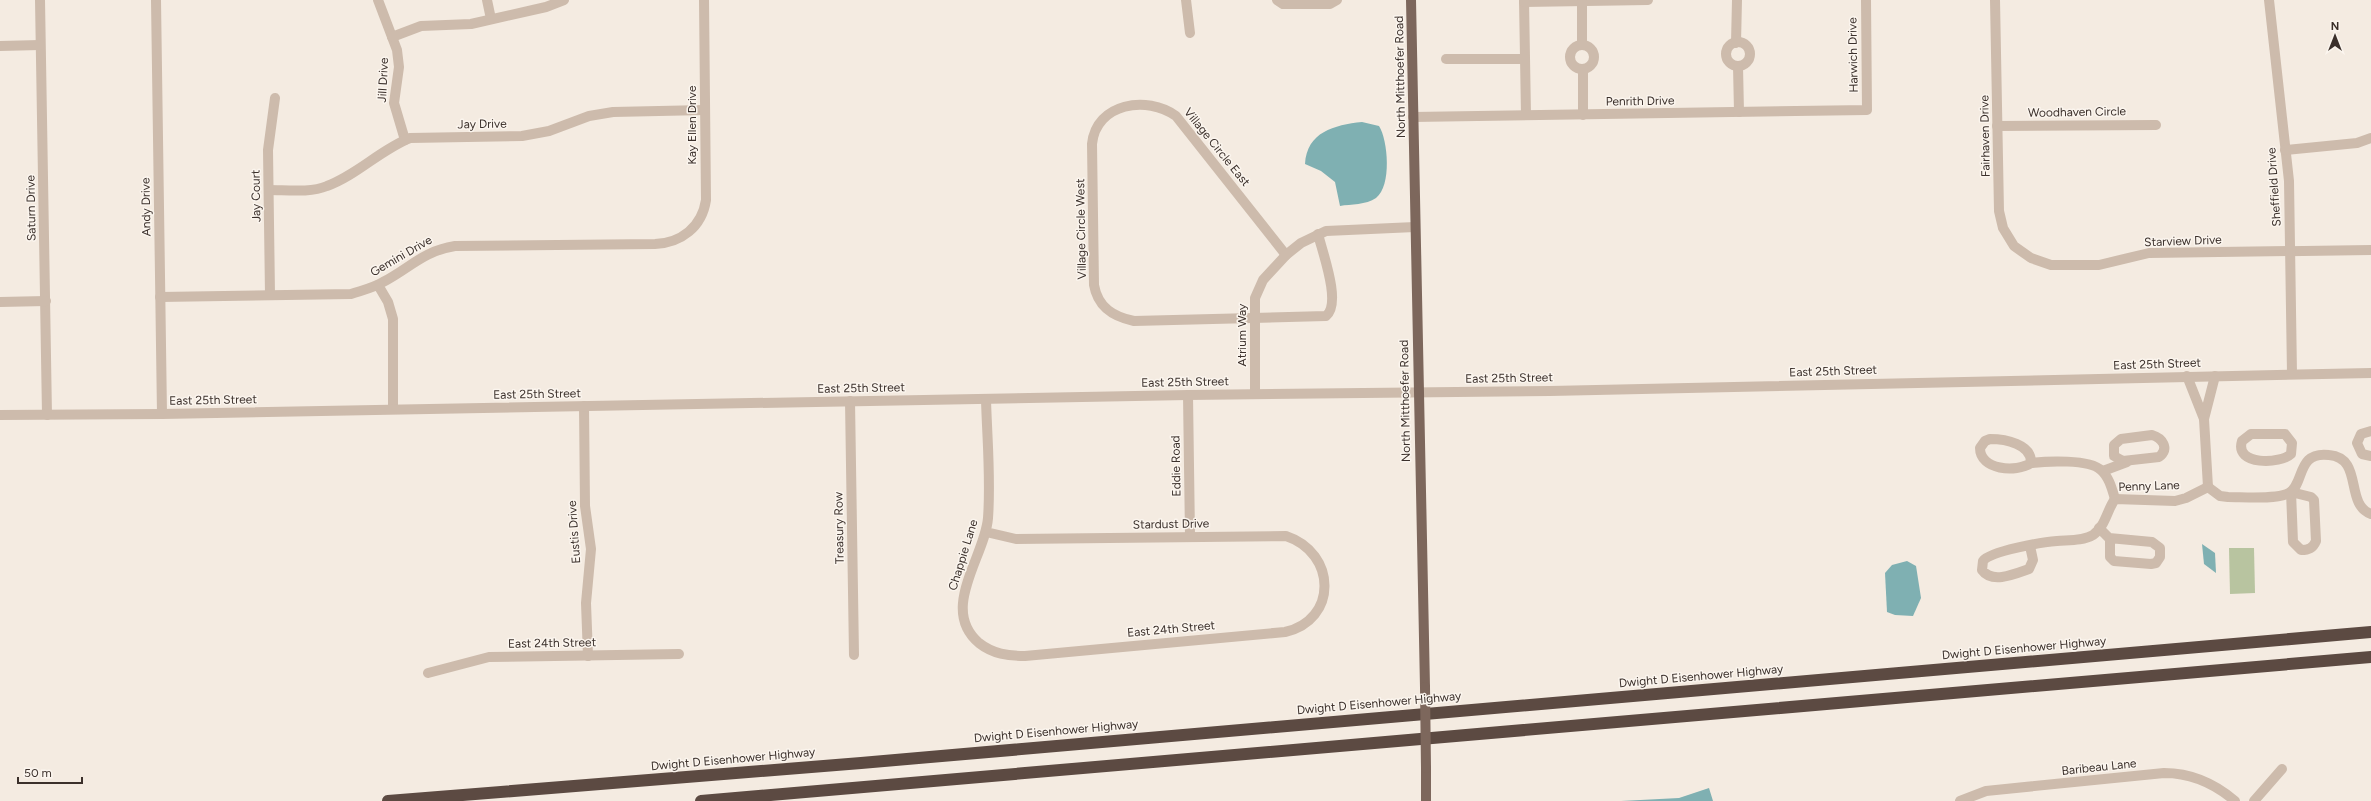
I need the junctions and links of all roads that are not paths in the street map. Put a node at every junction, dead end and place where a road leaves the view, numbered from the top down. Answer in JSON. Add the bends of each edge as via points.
{"nodes":[{"id":1,"x":40,"y":0,"type":"edge"},
{"id":2,"x":156,"y":0,"type":"edge"},
{"id":3,"x":378,"y":0,"type":"edge"},
{"id":4,"x":487,"y":0,"type":"edge"},
{"id":5,"x":564,"y":0,"type":"edge"},
{"id":6,"x":704,"y":0,"type":"edge"},
{"id":7,"x":1186,"y":0,"type":"edge"},
{"id":8,"x":1277,"y":0,"type":"edge"},
{"id":9,"x":1337,"y":0,"type":"edge"},
{"id":10,"x":1411,"y":0,"type":"edge"},
{"id":11,"x":1648,"y":0,"type":"edge"},
{"id":12,"x":1737,"y":0,"type":"edge"},
{"id":13,"x":1866,"y":0,"type":"edge"},
{"id":14,"x":1995,"y":0,"type":"edge"},
{"id":15,"x":2269,"y":0,"type":"edge"},
{"id":16,"x":1524,"y":1,"type":"edge"},
{"id":17,"x":1582,"y":1,"type":"junction"},
{"id":18,"x":491,"y":19,"type":"junction"},
{"id":19,"x":1190,"y":33,"type":"dead end"},
{"id":20,"x":392,"y":37,"type":"junction"},
{"id":21,"x":1736,"y":43,"type":"junction"},
{"id":22,"x":40,"y":45,"type":"junction"},
{"id":23,"x":1582,"y":45,"type":"junction"},
{"id":24,"x":0,"y":46,"type":"edge"},
{"id":25,"x":1525,"y":59,"type":"junction"},
{"id":26,"x":1446,"y":60,"type":"dead end"},
{"id":27,"x":1738,"y":66,"type":"junction"},
{"id":28,"x":1583,"y":69,"type":"junction"},
{"id":29,"x":275,"y":98,"type":"dead end"},
{"id":30,"x":705,"y":110,"type":"junction"},
{"id":31,"x":1867,"y":110,"type":"joint"},
{"id":32,"x":1739,"y":112,"type":"junction"},
{"id":33,"x":1583,"y":115,"type":"junction"},
{"id":34,"x":1104,"y":116,"type":"joint"},
{"id":35,"x":1526,"y":116,"type":"junction"},
{"id":36,"x":1413,"y":117,"type":"junction"},
{"id":37,"x":2156,"y":125,"type":"dead end"},
{"id":38,"x":1997,"y":126,"type":"junction"},
{"id":39,"x":2371,"y":138,"type":"edge"},
{"id":40,"x":405,"y":140,"type":"junction"},
{"id":41,"x":2285,"y":150,"type":"junction"},
{"id":42,"x":269,"y":190,"type":"junction"},
{"id":43,"x":1415,"y":227,"type":"junction"},
{"id":44,"x":1318,"y":234,"type":"junction"},
{"id":45,"x":678,"y":239,"type":"joint"},
{"id":46,"x":2290,"y":250,"type":"junction"},
{"id":47,"x":2371,"y":250,"type":"edge"},
{"id":48,"x":1286,"y":255,"type":"junction"},
{"id":49,"x":2031,"y":258,"type":"joint"},
{"id":50,"x":378,"y":285,"type":"junction"},
{"id":51,"x":270,"y":295,"type":"junction"},
{"id":52,"x":160,"y":297,"type":"junction"},
{"id":53,"x":46,"y":301,"type":"junction"},
{"id":54,"x":0,"y":302,"type":"edge"},
{"id":55,"x":1254,"y":319,"type":"junction"},
{"id":56,"x":2371,"y":373,"type":"edge"},
{"id":57,"x":2292,"y":374,"type":"junction"},
{"id":58,"x":2187,"y":376,"type":"junction"},
{"id":59,"x":2215,"y":376,"type":"junction"},
{"id":60,"x":1418,"y":392,"type":"junction"},
{"id":61,"x":1255,"y":394,"type":"junction"},
{"id":62,"x":1188,"y":395,"type":"junction"},
{"id":63,"x":986,"y":399,"type":"junction"},
{"id":64,"x":850,"y":401,"type":"junction"},
{"id":65,"x":584,"y":406,"type":"junction"},
{"id":66,"x":393,"y":410,"type":"junction"},
{"id":67,"x":162,"y":414,"type":"junction"},
{"id":68,"x":0,"y":415,"type":"edge"},
{"id":69,"x":47,"y":415,"type":"junction"},
{"id":70,"x":2204,"y":419,"type":"junction"},
{"id":71,"x":2371,"y":431,"type":"edge"},
{"id":72,"x":2360,"y":451,"type":"junction"},
{"id":73,"x":2291,"y":454,"type":"junction"},
{"id":74,"x":2371,"y":456,"type":"edge"},
{"id":75,"x":2130,"y":461,"type":"junction"},
{"id":76,"x":2346,"y":463,"type":"junction"},
{"id":77,"x":2030,"y":464,"type":"junction"},
{"id":78,"x":2304,"y":465,"type":"junction"},
{"id":79,"x":2103,"y":472,"type":"junction"},
{"id":80,"x":2208,"y":487,"type":"junction"},
{"id":81,"x":2291,"y":492,"type":"junction"},
{"id":82,"x":2115,"y":498,"type":"junction"},
{"id":83,"x":2371,"y":514,"type":"edge"},
{"id":84,"x":2099,"y":528,"type":"junction"},
{"id":85,"x":986,"y":532,"type":"junction"},
{"id":86,"x":1190,"y":536,"type":"junction"},
{"id":87,"x":2110,"y":538,"type":"junction"},
{"id":88,"x":2030,"y":546,"type":"junction"},
{"id":89,"x":1324,"y":590,"type":"joint"},
{"id":90,"x":2371,"y":632,"type":"edge"},
{"id":91,"x":679,"y":654,"type":"dead end"},
{"id":92,"x":999,"y":654,"type":"joint"},
{"id":93,"x":854,"y":655,"type":"dead end"},
{"id":94,"x":588,"y":656,"type":"junction"},
{"id":95,"x":2371,"y":657,"type":"edge"},
{"id":96,"x":428,"y":673,"type":"dead end"},
{"id":97,"x":2282,"y":769,"type":"dead end"},
{"id":98,"x":388,"y":801,"type":"edge"},
{"id":99,"x":701,"y":801,"type":"edge"},
{"id":100,"x":1426,"y":801,"type":"edge"},
{"id":101,"x":1960,"y":801,"type":"edge"},
{"id":102,"x":2235,"y":801,"type":"edge"},
{"id":103,"x":2254,"y":801,"type":"edge"}],
"edges":[{"from":1,"to":22,"type":"street","name":"Saturn Drive"},
{"from":2,"to":52,"type":"street","name":"Andy Drive"},
{"from":3,"to":20,"type":"street","name":"Jill Drive"},
{"from":4,"to":18,"type":"street"},
{"from":5,"to":18,"type":"street","via":[[546,7]]},
{"from":6,"to":30,"type":"street","name":"Kay Ellen Drive"},
{"from":7,"to":19,"type":"street"},
{"from":8,"to":9,"type":"street","via":[[1283,4],[1330,4]]},
{"from":10,"to":36,"type":"main road","name":"North Mitthoefer Road"},
{"from":11,"to":17,"type":"street"},
{"from":12,"to":21,"type":"street"},
{"from":13,"to":31,"type":"street","name":"Harwich Drive"},
{"from":14,"to":38,"type":"street","name":"Fairhaven Drive"},
{"from":15,"to":41,"type":"street","name":"Sheffield Drive"},
{"from":16,"to":17,"type":"street"},
{"from":16,"to":25,"type":"street"},
{"from":17,"to":23,"type":"street"},
{"from":18,"to":20,"type":"street","via":[[467,25],[421,26]]},
{"from":20,"to":40,"type":"street","name":"Jill Drive","via":[[399,60],[394,104]]},
{"from":21,"to":27,"type":"street","via":[[1728,47],[1726,54],[1728,61]]},
{"from":21,"to":27,"type":"street","via":[[1746,46],[1749,53],[1745,64]]},
{"from":22,"to":24,"type":"street"},
{"from":22,"to":53,"type":"street","name":"Saturn Drive"},
{"from":23,"to":28,"type":"street","via":[[1592,51],[1594,59],[1591,66]]},
{"from":23,"to":28,"type":"street","via":[[1574,48],[1570,58],[1573,65]]},
{"from":25,"to":26,"type":"street"},
{"from":25,"to":35,"type":"street"},
{"from":27,"to":32,"type":"street"},
{"from":28,"to":33,"type":"street"},
{"from":29,"to":42,"type":"street","name":"Jay Court","via":[[268,150]]},
{"from":30,"to":40,"type":"street","name":"Jay Drive","via":[[613,112],[589,116],[549,131],[522,136]]},
{"from":30,"to":45,"type":"street","name":"Kay Ellen Drive","via":[[705,205],[697,223]]},
{"from":31,"to":32,"type":"street","name":"Penrith Drive"},
{"from":32,"to":33,"type":"street","name":"Penrith Drive"},
{"from":33,"to":35,"type":"street","name":"Penrith Drive"},
{"from":34,"to":48,"type":"street","name":"Village Circle East","via":[[1120,108],[1141,106],[1162,107],[1176,116]]},
{"from":34,"to":55,"type":"street","name":"Village Circle West","via":[[1095,131],[1092,144],[1094,285],[1103,306],[1119,318],[1134,321]]},
{"from":35,"to":36,"type":"street","name":"Penrith Drive"},
{"from":36,"to":43,"type":"main road","name":"North Mitthoefer Road"},
{"from":37,"to":38,"type":"street","name":"Woodhaven Circle"},
{"from":38,"to":49,"type":"street","name":"Fairhaven Drive","via":[[2001,219],[2012,243]]},
{"from":39,"to":41,"type":"street","via":[[2356,143]]},
{"from":40,"to":42,"type":"street","name":"Jay Drive","via":[[328,186]]},
{"from":41,"to":46,"type":"street","name":"Sheffield Drive","via":[[2289,185]]},
{"from":42,"to":51,"type":"street","name":"Jay Court"},
{"from":43,"to":44,"type":"street","name":"Atrium Way","via":[[1340,229]]},
{"from":43,"to":60,"type":"main road","name":"North Mitthoefer Road"},
{"from":44,"to":48,"type":"street","name":"Atrium Way"},
{"from":44,"to":55,"type":"street","name":"Village Circle West","via":[[1330,282],[1332,308],[1328,314],[1322,318]]},
{"from":45,"to":50,"type":"street","name":"Gemini Drive","via":[[655,244],[455,246],[433,250]]},
{"from":46,"to":47,"type":"street","name":"Starview Drive"},
{"from":46,"to":49,"type":"street","name":"Starview Drive","via":[[2149,253],[2099,265],[2051,265]]},
{"from":46,"to":57,"type":"street","name":"Sheffield Drive"},
{"from":48,"to":55,"type":"street","name":"Atrium Way","via":[[1258,288]]},
{"from":50,"to":51,"type":"street","name":"Gemini Drive","via":[[351,294]]},
{"from":50,"to":66,"type":"street","via":[[388,302],[393,319]]},
{"from":51,"to":52,"type":"street","name":"Gemini Drive"},
{"from":52,"to":67,"type":"street","name":"Andy Drive"},
{"from":53,"to":54,"type":"street"},
{"from":53,"to":69,"type":"street","name":"Saturn Drive"},
{"from":55,"to":61,"type":"street","name":"Atrium Way"},
{"from":56,"to":57,"type":"street","name":"East 25th Street"},
{"from":57,"to":59,"type":"street","name":"East 25th Street"},
{"from":58,"to":59,"type":"street","name":"East 25th Street"},
{"from":58,"to":60,"type":"street","name":"East 25th Street"},
{"from":58,"to":70,"type":"street"},
{"from":59,"to":70,"type":"street"},
{"from":60,"to":61,"type":"street","name":"East 25th Street"},
{"from":60,"to":100,"type":"main road","name":"North Mitthoefer Road","bridge":true},
{"from":61,"to":62,"type":"street","name":"East 25th Street"},
{"from":62,"to":63,"type":"street","name":"East 25th Street"},
{"from":62,"to":86,"type":"street","name":"Eddie Road"},
{"from":63,"to":64,"type":"street","name":"East 25th Street"},
{"from":63,"to":85,"type":"street","name":"Chappie Lane"},
{"from":64,"to":65,"type":"street","name":"East 25th Street"},
{"from":64,"to":93,"type":"street","name":"Treasury Row"},
{"from":65,"to":66,"type":"street","name":"East 25th Street"},
{"from":65,"to":94,"type":"street","name":"Eustis Drive","via":[[585,506],[591,549],[586,602]]},
{"from":66,"to":67,"type":"street","name":"East 25th Street"},
{"from":67,"to":69,"type":"street","name":"East 25th Street"},
{"from":68,"to":69,"type":"street","name":"East 25th Street"},
{"from":70,"to":80,"type":"street"},
{"from":71,"to":72,"type":"street","via":[[2359,436],[2357,443]]},
{"from":72,"to":74,"type":"street","via":[[2366,456]]},
{"from":72,"to":76,"type":"street"},
{"from":73,"to":73,"type":"street","via":[[2291,440],[2280,433],[2252,434],[2245,438],[2241,445],[2244,456],[2251,460],[2283,459]]},
{"from":73,"to":78,"type":"street"},
{"from":75,"to":75,"type":"street","via":[[2119,461],[2114,454],[2114,445],[2121,439],[2152,435],[2163,441],[2164,450],[2159,457]]},
{"from":75,"to":79,"type":"street"},
{"from":76,"to":78,"type":"street","via":[[2336,457],[2321,455]]},
{"from":76,"to":83,"type":"street","via":[[2352,474],[2358,501],[2363,509]]},
{"from":77,"to":77,"type":"street","via":[[2025,468],[2010,469],[1987,463],[1981,455],[1981,446],[1990,439],[2022,446],[2029,453]]},
{"from":77,"to":79,"type":"street","via":[[2082,463]]},
{"from":78,"to":81,"type":"street","via":[[2296,487]]},
{"from":79,"to":82,"type":"street"},
{"from":80,"to":81,"type":"street","via":[[2220,496],[2228,497],[2281,496]]},
{"from":80,"to":82,"type":"street","name":"Penny Lane","via":[[2186,498],[2175,500]]},
{"from":81,"to":81,"type":"street","via":[[2312,497],[2314,500],[2316,541],[2307,550],[2302,550],[2293,542]]},
{"from":82,"to":84,"type":"street","name":"Penny Lane"},
{"from":84,"to":87,"type":"street"},
{"from":84,"to":88,"type":"street","name":"Penny Lane","via":[[2084,539]]},
{"from":85,"to":86,"type":"street","name":"Stardust Drive","via":[[1016,539]]},
{"from":85,"to":92,"type":"street","name":"Chappie Lane","via":[[964,593],[963,613],[968,629],[975,639],[984,647]]},
{"from":86,"to":89,"type":"street","name":"Stardust Drive","via":[[1278,535],[1297,540],[1308,546],[1318,559],[1323,574]]},
{"from":87,"to":87,"type":"street","via":[[2110,557],[2114,561],[2151,564],[2156,563],[2160,557],[2160,548],[2152,542]]},
{"from":88,"to":88,"type":"street","name":"Penny Lane","via":[[1987,556],[1982,563],[1982,570],[1987,576],[1995,578],[2029,569],[2033,560]]},
{"from":89,"to":92,"type":"street","name":"East 24th Street","via":[[1313,616],[1300,627],[1285,632],[1025,656]]},
{"from":90,"to":98,"type":"highway","name":"Dwight D Eisenhower Highway","via":[[861,763]]},
{"from":91,"to":94,"type":"street","name":"East 24th Street"},
{"from":94,"to":96,"type":"street","name":"East 24th Street","via":[[489,657]]},
{"from":95,"to":99,"type":"highway"},
{"from":97,"to":103,"type":"street"},
{"from":101,"to":102,"type":"street","name":"Baribeau Lane","via":[[1986,791],[2164,773],[2176,773],[2203,780],[2221,789]]}]}
